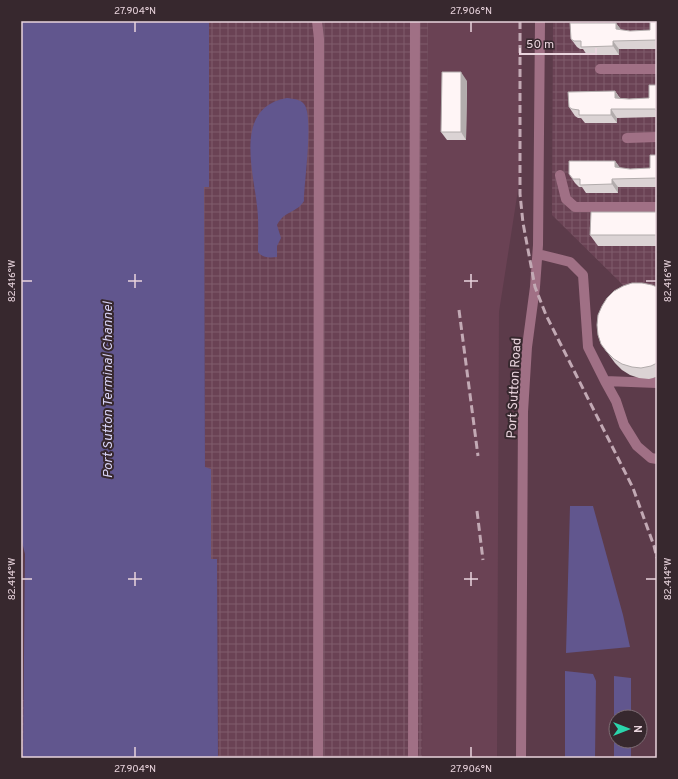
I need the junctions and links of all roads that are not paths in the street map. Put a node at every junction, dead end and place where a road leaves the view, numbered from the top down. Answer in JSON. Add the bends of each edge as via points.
{"nodes":[{"id":1,"x":317,"y":21,"type":"edge"},
{"id":2,"x":415,"y":21,"type":"edge"},
{"id":3,"x":540,"y":21,"type":"edge"},
{"id":4,"x":600,"y":69,"type":"dead end"},
{"id":5,"x":657,"y":70,"type":"edge"},
{"id":6,"x":627,"y":138,"type":"dead end"},
{"id":7,"x":657,"y":138,"type":"edge"},
{"id":8,"x":560,"y":176,"type":"dead end"},
{"id":9,"x":657,"y":207,"type":"edge"},
{"id":10,"x":538,"y":254,"type":"junction"},
{"id":11,"x":605,"y":381,"type":"junction"},
{"id":12,"x":657,"y":382,"type":"edge"},
{"id":13,"x":657,"y":459,"type":"edge"},
{"id":14,"x":318,"y":758,"type":"edge"},
{"id":15,"x":413,"y":758,"type":"edge"},
{"id":16,"x":521,"y":758,"type":"edge"}],
"edges":[{"from":1,"to":14,"type":"street"},
{"from":2,"to":15,"type":"street"},
{"from":3,"to":10,"type":"street","name":"Port Sutton Road"},
{"from":4,"to":5,"type":"street"},
{"from":6,"to":7,"type":"street"},
{"from":8,"to":9,"type":"street","via":[[566,199],[575,207]]},
{"from":10,"to":11,"type":"street","via":[[570,262],[583,275],[588,347]]},
{"from":10,"to":16,"type":"street","name":"Port Sutton Road","via":[[523,391]]},
{"from":11,"to":12,"type":"street"},
{"from":11,"to":13,"type":"street","via":[[636,446],[651,458]]}]}
